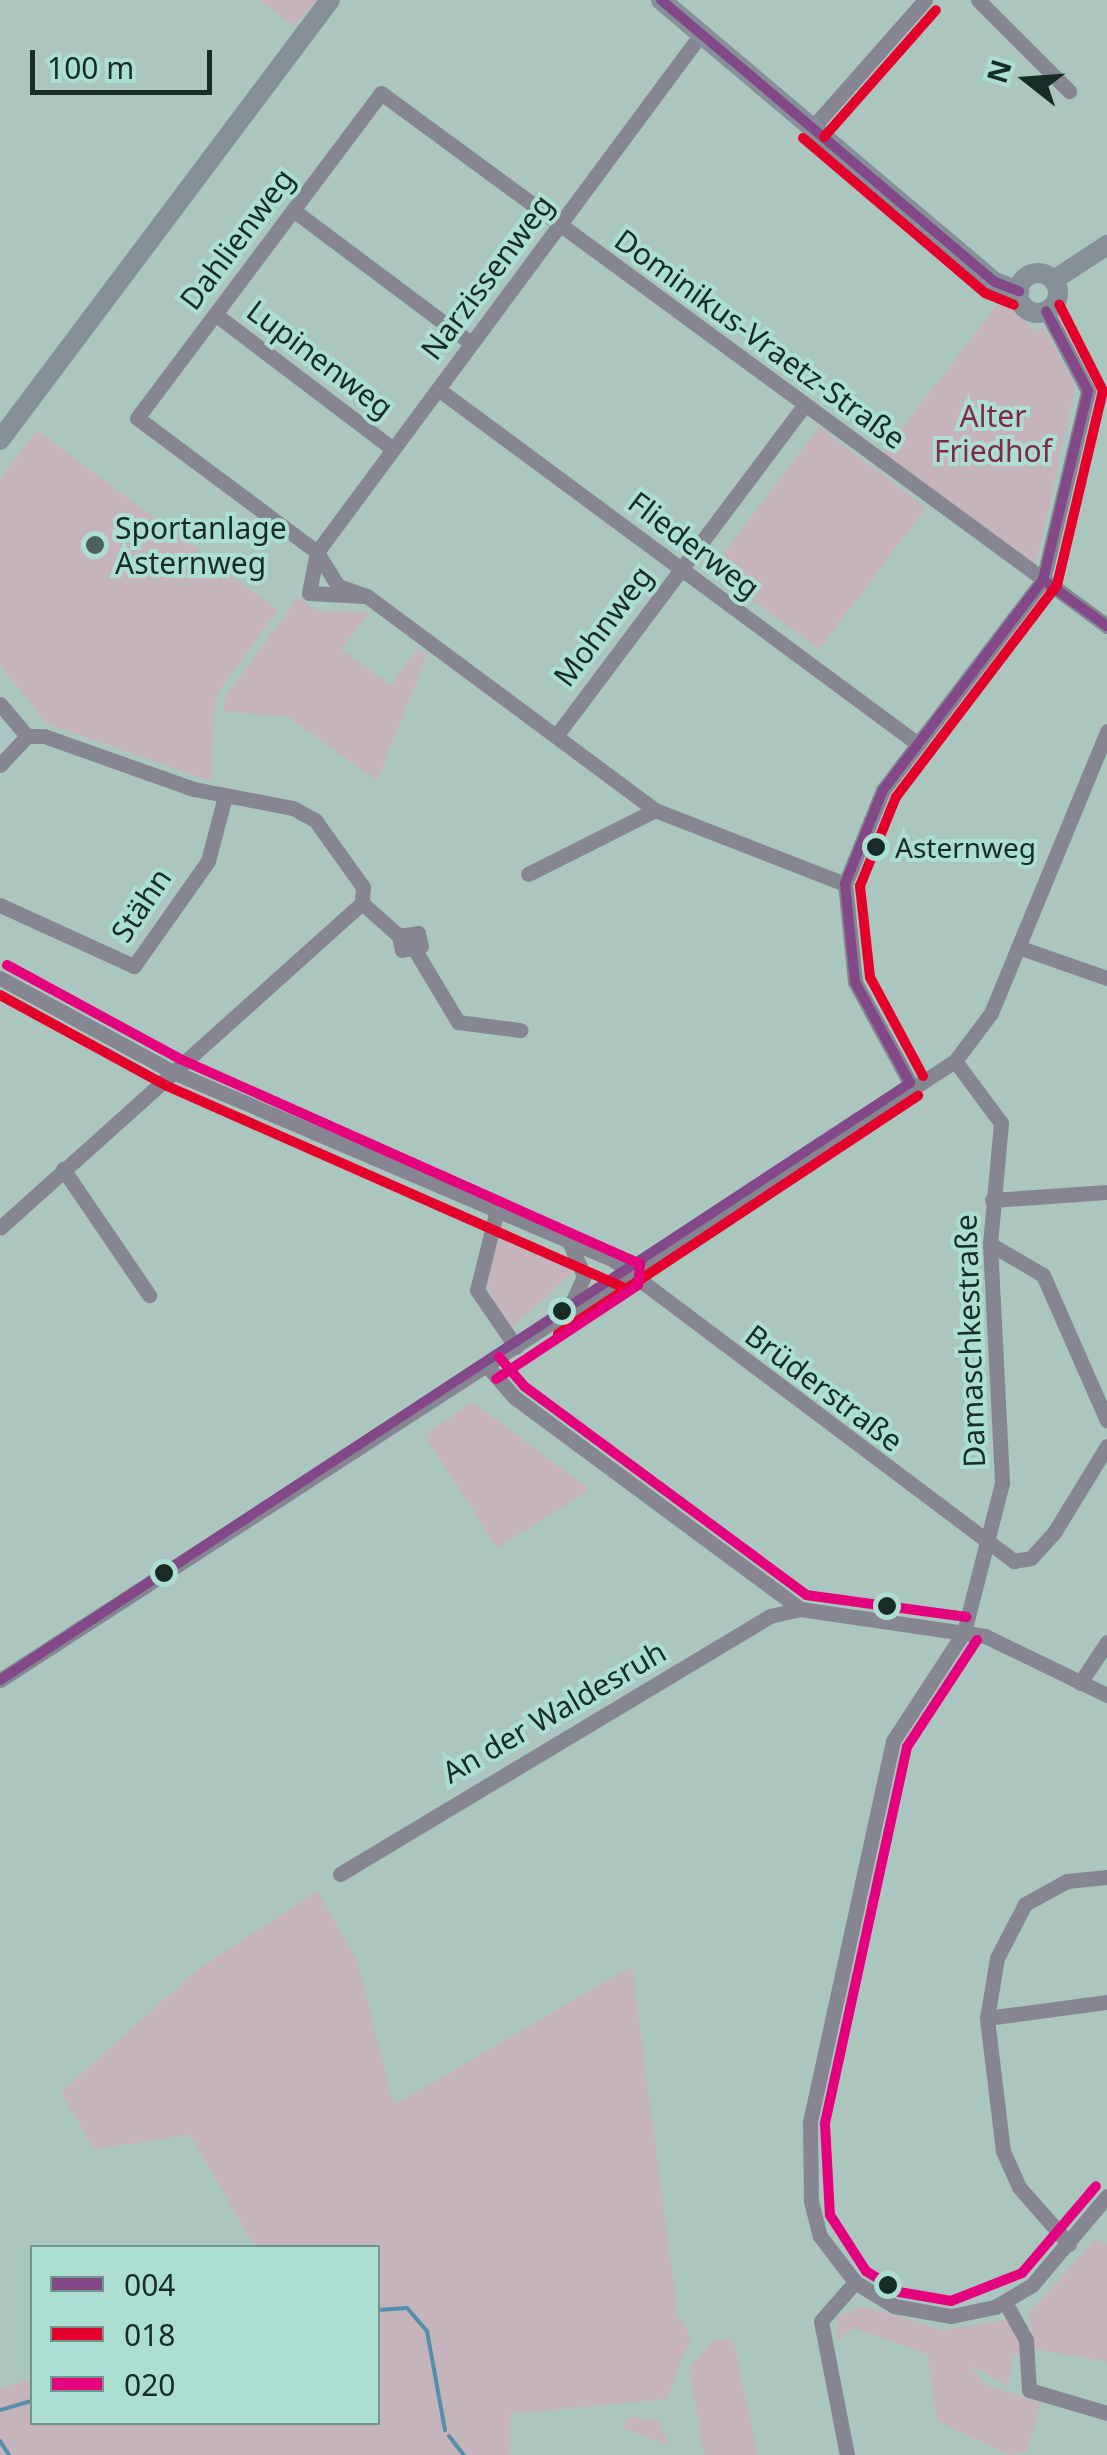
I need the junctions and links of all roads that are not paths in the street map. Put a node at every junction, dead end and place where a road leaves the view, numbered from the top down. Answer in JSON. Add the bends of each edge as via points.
{"nodes":[{"id":1,"x":330,"y":0,"type":"edge"},
{"id":2,"x":662,"y":0,"type":"edge"},
{"id":3,"x":925,"y":0,"type":"edge"},
{"id":4,"x":978,"y":0,"type":"edge"},
{"id":5,"x":700,"y":34,"type":"junction"},
{"id":6,"x":1069,"y":91,"type":"dead end"},
{"id":7,"x":382,"y":93,"type":"joint"},
{"id":8,"x":814,"y":127,"type":"junction"},
{"id":9,"x":293,"y":210,"type":"junction"},
{"id":10,"x":560,"y":225,"type":"junction"},
{"id":11,"x":1107,"y":244,"type":"edge"},
{"id":12,"x":1054,"y":280,"type":"junction"},
{"id":13,"x":1019,"y":291,"type":"junction"},
{"id":14,"x":1046,"y":311,"type":"junction"},
{"id":15,"x":215,"y":314,"type":"junction"},
{"id":16,"x":471,"y":343,"type":"junction"},
{"id":17,"x":438,"y":389,"type":"junction"},
{"id":18,"x":1107,"y":390,"type":"edge"},
{"id":19,"x":1088,"y":392,"type":"junction"},
{"id":20,"x":804,"y":406,"type":"junction"},
{"id":21,"x":0,"y":440,"type":"edge"},
{"id":22,"x":393,"y":448,"type":"junction"},
{"id":23,"x":317,"y":552,"type":"junction"},
{"id":24,"x":681,"y":568,"type":"junction"},
{"id":25,"x":1043,"y":580,"type":"junction"},
{"id":26,"x":366,"y":596,"type":"junction"},
{"id":27,"x":1107,"y":626,"type":"edge"},
{"id":28,"x":0,"y":704,"type":"edge"},
{"id":29,"x":1107,"y":730,"type":"edge"},
{"id":30,"x":27,"y":736,"type":"junction"},
{"id":31,"x":556,"y":736,"type":"junction"},
{"id":32,"x":918,"y":744,"type":"junction"},
{"id":33,"x":0,"y":764,"type":"edge"},
{"id":34,"x":225,"y":796,"type":"junction"},
{"id":35,"x":655,"y":810,"type":"junction"},
{"id":36,"x":528,"y":874,"type":"dead end"},
{"id":37,"x":845,"y":884,"type":"junction"},
{"id":38,"x":362,"y":903,"type":"junction"},
{"id":39,"x":0,"y":906,"type":"edge"},
{"id":40,"x":1018,"y":947,"type":"junction"},
{"id":41,"x":0,"y":978,"type":"edge"},
{"id":42,"x":1107,"y":978,"type":"edge"},
{"id":43,"x":520,"y":1030,"type":"dead end"},
{"id":44,"x":955,"y":1061,"type":"junction"},
{"id":45,"x":173,"y":1072,"type":"junction"},
{"id":46,"x":910,"y":1083,"type":"junction"},
{"id":47,"x":63,"y":1168,"type":"junction"},
{"id":48,"x":1107,"y":1192,"type":"edge"},
{"id":49,"x":992,"y":1200,"type":"junction"},
{"id":50,"x":497,"y":1210,"type":"junction"},
{"id":51,"x":0,"y":1228,"type":"edge"},
{"id":52,"x":569,"y":1242,"type":"junction"},
{"id":53,"x":990,"y":1244,"type":"junction"},
{"id":54,"x":628,"y":1272,"type":"junction"},
{"id":55,"x":149,"y":1295,"type":"dead end"},
{"id":56,"x":569,"y":1308,"type":"junction"},
{"id":57,"x":516,"y":1348,"type":"junction"},
{"id":58,"x":488,"y":1367,"type":"junction"},
{"id":59,"x":1107,"y":1421,"type":"edge"},
{"id":60,"x":1107,"y":1446,"type":"edge"},
{"id":61,"x":988,"y":1546,"type":"junction"},
{"id":62,"x":800,"y":1609,"type":"junction"},
{"id":63,"x":964,"y":1632,"type":"junction"},
{"id":64,"x":1107,"y":1642,"type":"edge"},
{"id":65,"x":0,"y":1680,"type":"edge"},
{"id":66,"x":1080,"y":1683,"type":"junction"},
{"id":67,"x":1107,"y":1695,"type":"edge"},
{"id":68,"x":340,"y":1874,"type":"dead end"},
{"id":69,"x":1107,"y":1877,"type":"edge"},
{"id":70,"x":1107,"y":2002,"type":"edge"},
{"id":71,"x":987,"y":2018,"type":"junction"},
{"id":72,"x":1107,"y":2196,"type":"edge"},
{"id":73,"x":1069,"y":2244,"type":"junction"},
{"id":74,"x":855,"y":2282,"type":"junction"},
{"id":75,"x":1005,"y":2302,"type":"junction"},
{"id":76,"x":1107,"y":2413,"type":"edge"},
{"id":77,"x":847,"y":2455,"type":"edge"}],
"edges":[{"from":1,"to":21,"type":"main road"},
{"from":2,"to":5,"type":"main road"},
{"from":3,"to":8,"type":"street"},
{"from":4,"to":6,"type":"street"},
{"from":5,"to":8,"type":"main road"},
{"from":5,"to":10,"type":"street","name":"Narzissenweg"},
{"from":7,"to":9,"type":"street","name":"Dahlienweg"},
{"from":7,"to":10,"type":"street","name":"Dominikus-Vraetz-Straße"},
{"from":8,"to":13,"type":"main road","via":[[995,282]]},
{"from":9,"to":15,"type":"street","name":"Dahlienweg"},
{"from":9,"to":16,"type":"street"},
{"from":10,"to":16,"type":"street","name":"Narzissenweg"},
{"from":10,"to":20,"type":"street","name":"Dominikus-Vraetz-Straße"},
{"from":11,"to":12,"type":"main road"},
{"from":12,"to":13,"type":"main road","via":[[1032,274]]},
{"from":12,"to":14,"type":"main road","via":[[1058,295]]},
{"from":13,"to":14,"type":"main road","via":[[1028,310]]},
{"from":14,"to":19,"type":"street"},
{"from":15,"to":22,"type":"street","name":"Lupinenweg"},
{"from":15,"to":23,"type":"street","name":"Dahlienweg","via":[[137,418]]},
{"from":16,"to":17,"type":"street","name":"Narzissenweg"},
{"from":17,"to":22,"type":"street","name":"Narzissenweg"},
{"from":17,"to":24,"type":"street","name":"Fliederweg"},
{"from":18,"to":19,"type":"street"},
{"from":19,"to":25,"type":"street"},
{"from":20,"to":24,"type":"street","name":"Mohnweg"},
{"from":20,"to":25,"type":"street","name":"Dominikus-Vraetz-Straße"},
{"from":22,"to":23,"type":"street","name":"Narzissenweg"},
{"from":23,"to":26,"type":"street","via":[[326,576]]},
{"from":23,"to":26,"type":"street","via":[[306,586],[316,599]]},
{"from":24,"to":31,"type":"street","name":"Mohnweg"},
{"from":24,"to":32,"type":"street","name":"Fliederweg"},
{"from":25,"to":27,"type":"street","name":"Dominikus-Vraetz-Straße"},
{"from":25,"to":32,"type":"street"},
{"from":26,"to":31,"type":"street"},
{"from":28,"to":30,"type":"street"},
{"from":29,"to":40,"type":"street"},
{"from":30,"to":33,"type":"street"},
{"from":30,"to":34,"type":"street"},
{"from":31,"to":35,"type":"street"},
{"from":32,"to":37,"type":"street","via":[[869,814]]},
{"from":34,"to":38,"type":"street","via":[[315,820],[363,887]]},
{"from":34,"to":39,"type":"street","name":"Stähn","via":[[208,861],[134,966]]},
{"from":35,"to":36,"type":"street"},
{"from":35,"to":37,"type":"street"},
{"from":37,"to":46,"type":"street","via":[[855,982]]},
{"from":38,"to":43,"type":"street","via":[[399,936],[402,950],[416,952],[458,1022]]},
{"from":38,"to":45,"type":"street"},
{"from":40,"to":42,"type":"street"},
{"from":40,"to":44,"type":"street","via":[[991,1013]]},
{"from":41,"to":45,"type":"street","name":"Brüderstraße"},
{"from":44,"to":46,"type":"street"},
{"from":44,"to":49,"type":"street","name":"Damaschkestraße","via":[[1000,1118]]},
{"from":45,"to":47,"type":"street"},
{"from":45,"to":50,"type":"street","name":"Brüderstraße"},
{"from":46,"to":54,"type":"street"},
{"from":47,"to":51,"type":"street"},
{"from":47,"to":55,"type":"street"},
{"from":48,"to":49,"type":"street"},
{"from":49,"to":53,"type":"street","name":"Damaschkestraße"},
{"from":50,"to":52,"type":"street","name":"Brüderstraße"},
{"from":50,"to":57,"type":"street","via":[[478,1290]]},
{"from":52,"to":54,"type":"street","name":"Brüderstraße"},
{"from":52,"to":56,"type":"street","via":[[584,1276]]},
{"from":53,"to":59,"type":"street","via":[[1043,1275]]},
{"from":53,"to":61,"type":"street","name":"Damaschkestraße","via":[[1003,1473]]},
{"from":54,"to":56,"type":"street"},
{"from":54,"to":61,"type":"street","name":"Brüderstraße"},
{"from":56,"to":57,"type":"street"},
{"from":57,"to":58,"type":"street"},
{"from":58,"to":62,"type":"street","via":[[514,1397]]},
{"from":58,"to":65,"type":"street"},
{"from":60,"to":61,"type":"street","via":[[1101,1469],[1032,1558],[1014,1561]]},
{"from":61,"to":63,"type":"street","name":"Damaschkestraße"},
{"from":62,"to":63,"type":"street"},
{"from":62,"to":68,"type":"street","name":"An der Waldesruh","via":[[770,1616]]},
{"from":63,"to":66,"type":"street"},
{"from":63,"to":74,"type":"street","name":"Damaschkestraße","via":[[893,1740],[810,2123],[816,2220]]},
{"from":64,"to":66,"type":"street"},
{"from":66,"to":67,"type":"street"},
{"from":69,"to":71,"type":"street","via":[[1067,1881],[1026,1904],[997,1958]]},
{"from":70,"to":71,"type":"street"},
{"from":71,"to":73,"type":"street","via":[[1003,2151],[1020,2187]]},
{"from":72,"to":73,"type":"street"},
{"from":73,"to":75,"type":"street"},
{"from":74,"to":75,"type":"street","via":[[932,2315]]},
{"from":74,"to":77,"type":"street","via":[[821,2321]]},
{"from":75,"to":76,"type":"street","via":[[1026,2340],[1026,2387]]}]}
